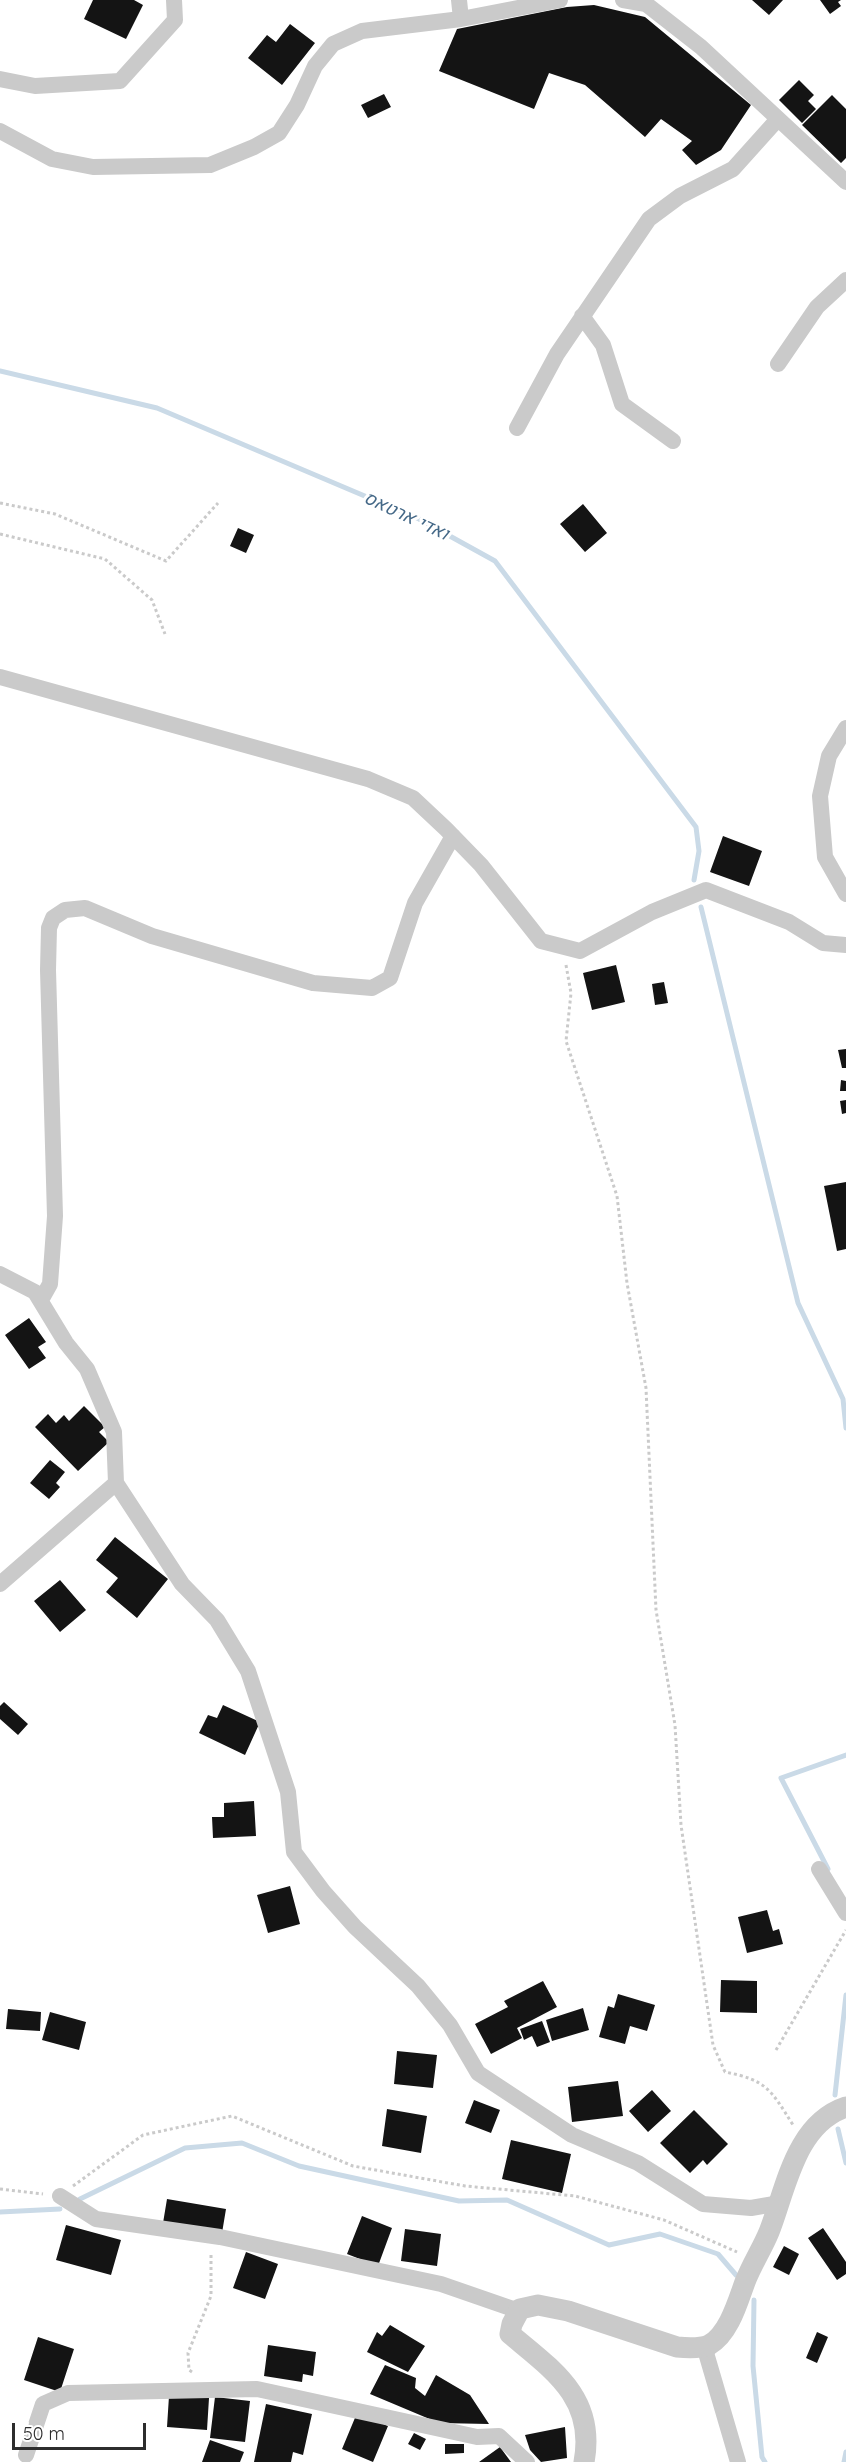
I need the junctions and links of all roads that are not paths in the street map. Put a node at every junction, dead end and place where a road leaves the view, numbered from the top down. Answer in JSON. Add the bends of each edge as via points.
{"nodes":[{"id":1,"x":174,"y":0,"type":"edge"},
{"id":2,"x":459,"y":0,"type":"edge"},
{"id":3,"x":560,"y":0,"type":"edge"},
{"id":4,"x":623,"y":0,"type":"edge"},
{"id":5,"x":461,"y":19,"type":"junction"},
{"id":6,"x":0,"y":79,"type":"edge"},
{"id":7,"x":777,"y":120,"type":"junction"},
{"id":8,"x":0,"y":131,"type":"edge"},
{"id":9,"x":846,"y":182,"type":"edge"},
{"id":10,"x":846,"y":280,"type":"edge"},
{"id":11,"x":582,"y":316,"type":"junction"},
{"id":12,"x":778,"y":364,"type":"dead end"},
{"id":13,"x":517,"y":428,"type":"dead end"},
{"id":14,"x":673,"y":441,"type":"dead end"},
{"id":15,"x":0,"y":677,"type":"edge"},
{"id":16,"x":846,"y":728,"type":"edge"},
{"id":17,"x":453,"y":836,"type":"junction"},
{"id":18,"x":846,"y":894,"type":"edge"},
{"id":19,"x":844,"y":945,"type":"edge"},
{"id":20,"x":846,"y":962,"type":"edge"},
{"id":21,"x":0,"y":1274,"type":"edge"},
{"id":22,"x":40,"y":1300,"type":"junction"},
{"id":23,"x":116,"y":1483,"type":"junction"},
{"id":24,"x":0,"y":1584,"type":"edge"},
{"id":25,"x":819,"y":1869,"type":"dead end"},
{"id":26,"x":846,"y":1913,"type":"edge"},
{"id":27,"x":846,"y":2107,"type":"edge"},
{"id":28,"x":60,"y":2196,"type":"road end"},
{"id":29,"x":780,"y":2203,"type":"junction"},
{"id":30,"x":519,"y":2311,"type":"junction"},
{"id":31,"x":704,"y":2346,"type":"junction"},
{"id":32,"x":26,"y":2455,"type":"dead end"},
{"id":33,"x":526,"y":2462,"type":"edge"},
{"id":34,"x":584,"y":2462,"type":"edge"},
{"id":35,"x":738,"y":2462,"type":"edge"}],
"edges":[{"from":1,"to":6,"type":"street","via":[[175,20],[120,81],[35,86]]},
{"from":2,"to":5,"type":"street"},
{"from":3,"to":5,"type":"street"},
{"from":4,"to":7,"type":"street","via":[[646,4],[655,11],[701,47]]},
{"from":5,"to":8,"type":"street","via":[[362,31],[333,44],[315,66],[279,133],[210,165],[93,166],[52,159]]},
{"from":7,"to":9,"type":"street"},
{"from":7,"to":11,"type":"street","via":[[733,169],[680,196],[649,219]]},
{"from":10,"to":12,"type":"street","via":[[817,307]]},
{"from":11,"to":13,"type":"street"},
{"from":11,"to":14,"type":"street","via":[[603,345],[622,404]]},
{"from":15,"to":17,"type":"street","via":[[368,779],[413,798]]},
{"from":16,"to":18,"type":"street","via":[[829,756],[820,796],[825,857]]},
{"from":17,"to":19,"type":"street","via":[[541,941],[580,951],[652,912],[706,890],[789,922],[823,943]]},
{"from":17,"to":22,"type":"street","via":[[415,903],[390,978],[372,988],[313,983],[152,936],[85,908],[65,910],[53,918],[49,928],[48,970],[55,1216],[50,1284]]},
{"from":19,"to":20,"type":"street"},
{"from":21,"to":22,"type":"street","via":[[35,1292]]},
{"from":22,"to":23,"type":"street","via":[[87,1369],[114,1432]]},
{"from":23,"to":24,"type":"street"},
{"from":23,"to":29,"type":"street","via":[[182,1584],[217,1620],[248,1671],[288,1792],[294,1852],[356,1927],[418,1986],[450,2025],[478,2073],[572,2135],[638,2163],[702,2204],[751,2208]]},
{"from":25,"to":26,"type":"street"},
{"from":27,"to":29,"type":"street","via":[[822,2120],[804,2141]]},
{"from":28,"to":30,"type":"street","via":[[96,2219],[210,2236],[441,2284]]},
{"from":29,"to":31,"type":"street","via":[[733,2314],[718,2337]]},
{"from":30,"to":31,"type":"street","via":[[538,2305],[677,2347]]},
{"from":30,"to":34,"type":"street","via":[[510,2334],[566,2383],[577,2401],[585,2424]]},
{"from":31,"to":35,"type":"street"},
{"from":32,"to":33,"type":"street","via":[[43,2404],[68,2393],[257,2389],[477,2437],[499,2436]]}]}
